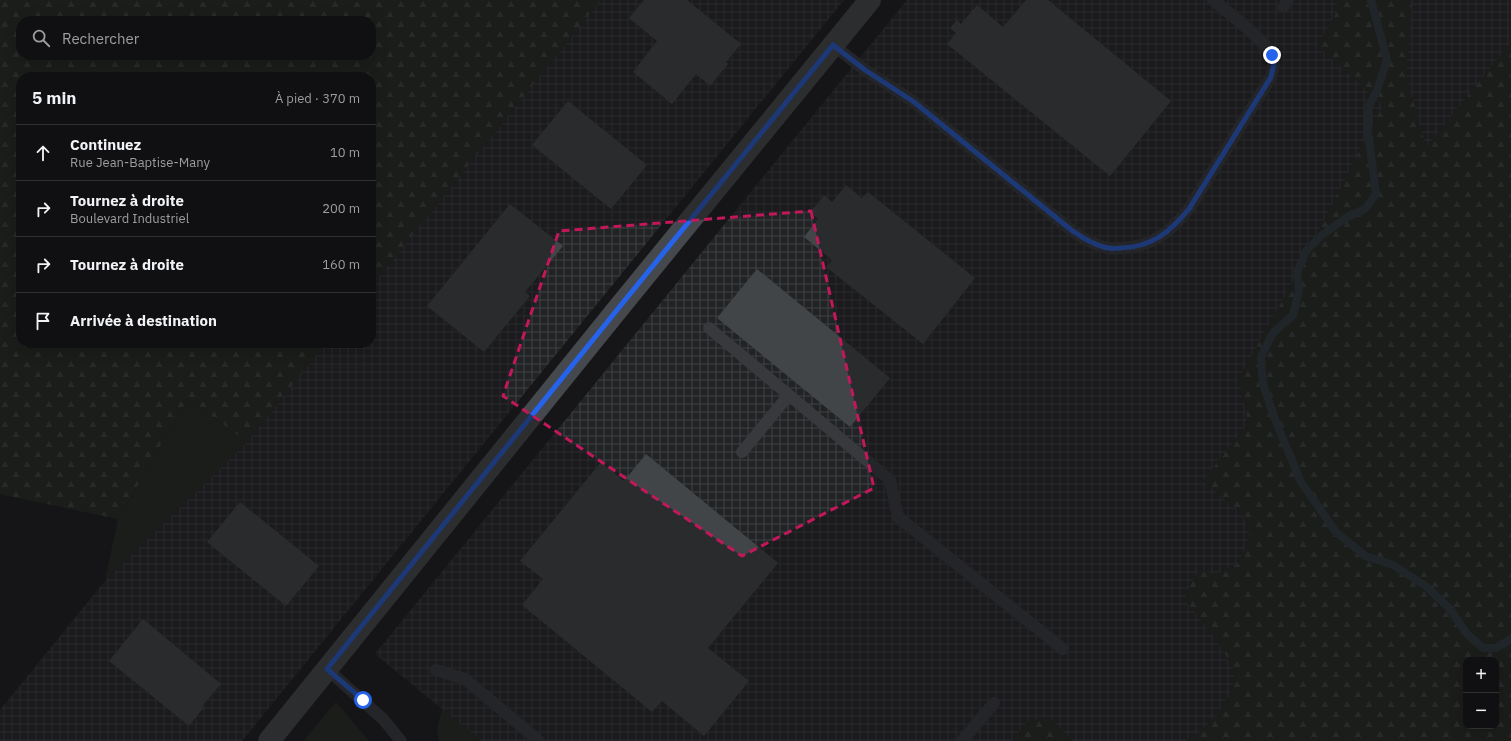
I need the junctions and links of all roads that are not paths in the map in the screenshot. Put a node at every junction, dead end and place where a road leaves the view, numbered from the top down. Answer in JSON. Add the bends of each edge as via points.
{"nodes":[{"id":1,"x":870,"y":0,"type":"edge"},
{"id":2,"x":1213,"y":0,"type":"edge"},
{"id":3,"x":833,"y":45,"type":"junction"},
{"id":4,"x":709,"y":328,"type":"dead end"},
{"id":5,"x":788,"y":396,"type":"junction"},
{"id":6,"x":742,"y":452,"type":"dead end"},
{"id":7,"x":1063,"y":650,"type":"dead end"},
{"id":8,"x":327,"y":669,"type":"junction"},
{"id":9,"x":436,"y":670,"type":"dead end"},
{"id":10,"x":994,"y":702,"type":"dead end"},
{"id":11,"x":269,"y":741,"type":"edge"},
{"id":12,"x":401,"y":741,"type":"edge"},
{"id":13,"x":539,"y":741,"type":"edge"},
{"id":14,"x":962,"y":741,"type":"edge"}],
"edges":[{"from":1,"to":3,"type":"street"},
{"from":2,"to":3,"type":"lane","via":[[1265,44],[1274,64],[1271,77],[1178,223],[1149,243],[1129,248],[1109,248],[1091,242],[1070,229],[914,102],[865,70]]},
{"from":3,"to":8,"type":"street"},
{"from":4,"to":5,"type":"lane"},
{"from":5,"to":6,"type":"lane"},
{"from":5,"to":7,"type":"lane","via":[[890,480],[898,517]]},
{"from":8,"to":11,"type":"street"},
{"from":8,"to":12,"type":"lane","via":[[383,719]]},
{"from":9,"to":13,"type":"lane","via":[[465,679]]},
{"from":10,"to":14,"type":"lane"}]}
